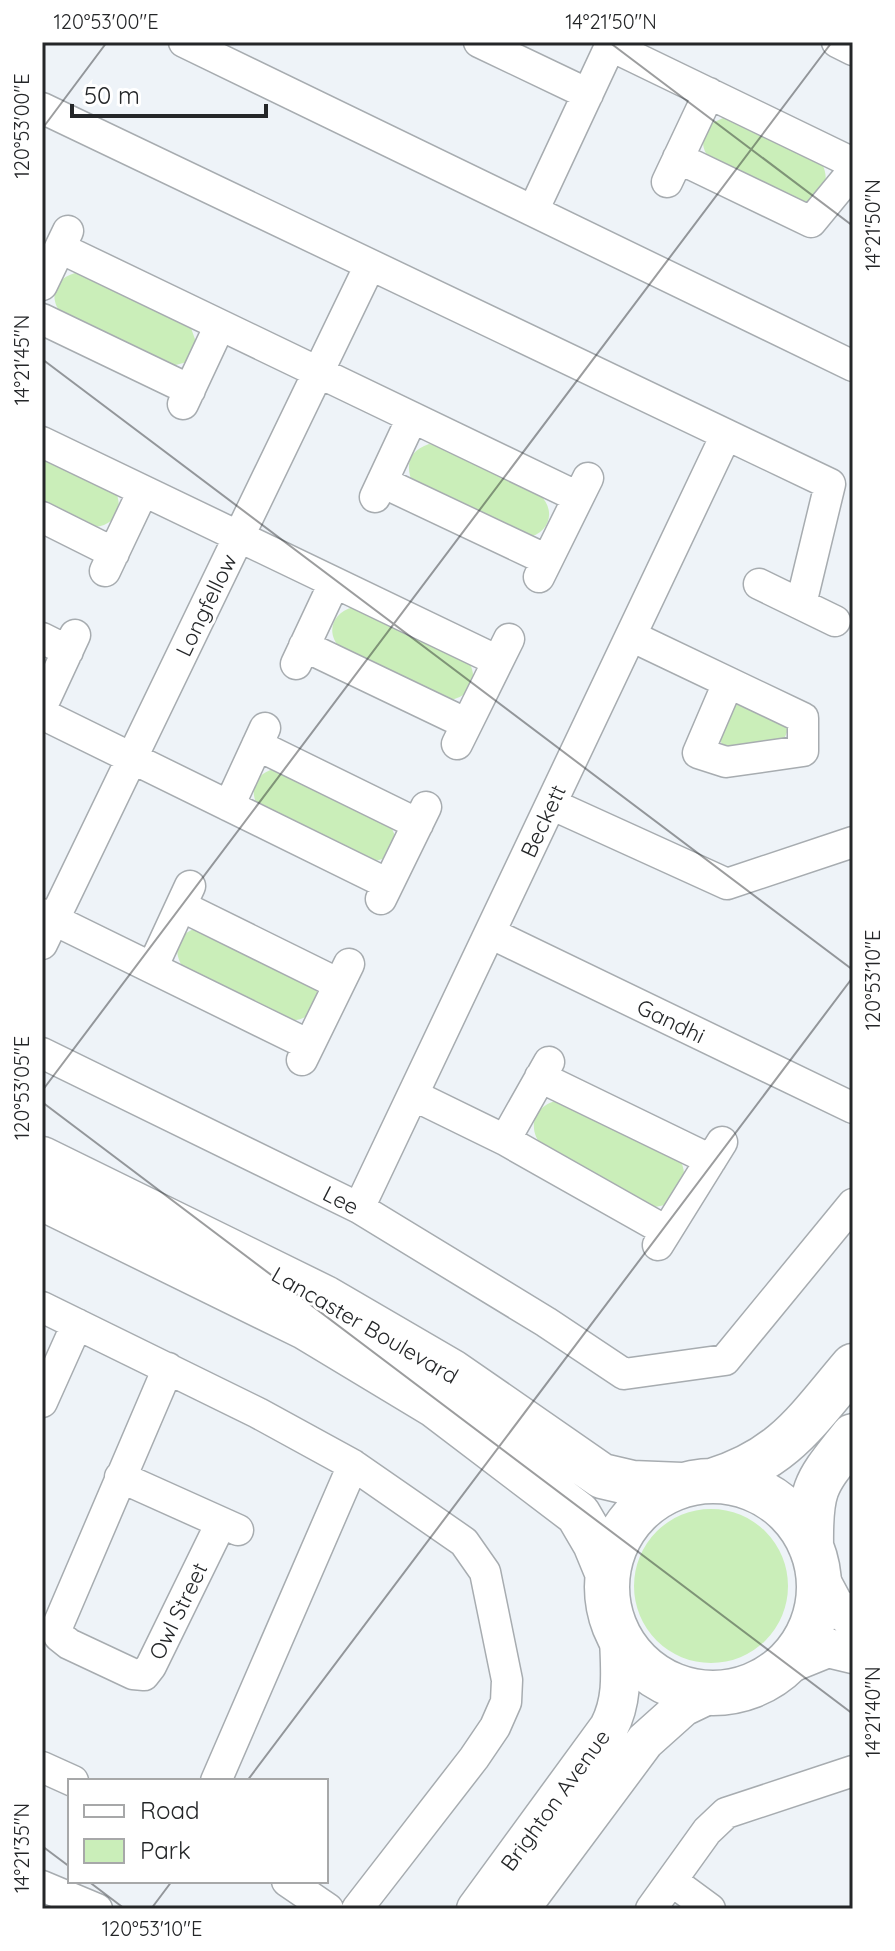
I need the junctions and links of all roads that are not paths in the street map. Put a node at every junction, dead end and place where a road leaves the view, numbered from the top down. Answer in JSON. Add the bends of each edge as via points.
{"nodes":[{"id":1,"x":184,"y":42,"type":"edge"},
{"id":2,"x":479,"y":42,"type":"edge"},
{"id":3,"x":837,"y":42,"type":"edge"},
{"id":4,"x":612,"y":44,"type":"edge"},
{"id":5,"x":853,"y":50,"type":"edge"},
{"id":6,"x":709,"y":93,"type":"junction"},
{"id":7,"x":588,"y":94,"type":"junction"},
{"id":8,"x":42,"y":108,"type":"edge"},
{"id":9,"x":853,"y":163,"type":"edge"},
{"id":10,"x":853,"y":171,"type":"edge"},
{"id":11,"x":533,"y":211,"type":"junction"},
{"id":12,"x":370,"y":265,"type":"junction"},
{"id":13,"x":42,"y":285,"type":"edge"},
{"id":14,"x":42,"y":319,"type":"edge"},
{"id":15,"x":220,"y":325,"type":"junction"},
{"id":16,"x":853,"y":366,"type":"edge"},
{"id":17,"x":318,"y":372,"type":"junction"},
{"id":18,"x":412,"y":418,"type":"junction"},
{"id":19,"x":726,"y":435,"type":"junction"},
{"id":20,"x":42,"y":442,"type":"edge"},
{"id":21,"x":143,"y":491,"type":"junction"},
{"id":22,"x":42,"y":517,"type":"edge"},
{"id":23,"x":239,"y":537,"type":"junction"},
{"id":24,"x":334,"y":583,"type":"junction"},
{"id":25,"x":759,"y":584,"type":"dead end"},
{"id":26,"x":801,"y":604,"type":"junction"},
{"id":27,"x":835,"y":621,"type":"dead end"},
{"id":28,"x":631,"y":636,"type":"junction"},
{"id":29,"x":62,"y":641,"type":"edge"},
{"id":30,"x":728,"y":683,"type":"dead end"},
{"id":31,"x":42,"y":706,"type":"edge"},
{"id":32,"x":42,"y":714,"type":"edge"},
{"id":33,"x":132,"y":758,"type":"junction"},
{"id":34,"x":551,"y":804,"type":"junction"},
{"id":35,"x":229,"y":806,"type":"junction"},
{"id":36,"x":853,"y":842,"type":"edge"},
{"id":37,"x":46,"y":926,"type":"edge"},
{"id":38,"x":490,"y":933,"type":"junction"},
{"id":39,"x":152,"y":968,"type":"junction"},
{"id":40,"x":42,"y":1053,"type":"edge"},
{"id":41,"x":413,"y":1095,"type":"junction"},
{"id":42,"x":853,"y":1108,"type":"edge"},
{"id":43,"x":505,"y":1140,"type":"junction"},
{"id":44,"x":42,"y":1159,"type":"edge"},
{"id":45,"x":42,"y":1198,"type":"edge"},
{"id":46,"x":853,"y":1204,"type":"edge"},
{"id":47,"x":359,"y":1208,"type":"junction"},
{"id":48,"x":42,"y":1307,"type":"edge"},
{"id":49,"x":77,"y":1324,"type":"junction"},
{"id":50,"x":853,"y":1366,"type":"edge"},
{"id":51,"x":168,"y":1368,"type":"junction"},
{"id":52,"x":42,"y":1402,"type":"edge"},
{"id":53,"x":853,"y":1436,"type":"edge"},
{"id":54,"x":353,"y":1465,"type":"junction"},
{"id":55,"x":120,"y":1477,"type":"junction"},
{"id":56,"x":697,"y":1483,"type":"junction"},
{"id":57,"x":815,"y":1562,"type":"junction"},
{"id":58,"x":607,"y":1572,"type":"junction"},
{"id":59,"x":853,"y":1619,"type":"edge"},
{"id":60,"x":619,"y":1637,"type":"junction"},
{"id":61,"x":853,"y":1654,"type":"edge"},
{"id":62,"x":786,"y":1665,"type":"junction"},
{"id":63,"x":710,"y":1694,"type":"junction"},
{"id":64,"x":42,"y":1767,"type":"edge"},
{"id":65,"x":853,"y":1771,"type":"edge"},
{"id":66,"x":69,"y":1779,"type":"edge"},
{"id":67,"x":217,"y":1779,"type":"edge"},
{"id":68,"x":672,"y":1881,"type":"junction"},
{"id":69,"x":290,"y":1883,"type":"edge"},
{"id":70,"x":42,"y":1886,"type":"edge"},
{"id":71,"x":97,"y":1909,"type":"edge"},
{"id":72,"x":328,"y":1909,"type":"edge"},
{"id":73,"x":357,"y":1909,"type":"edge"},
{"id":74,"x":476,"y":1909,"type":"edge"},
{"id":75,"x":520,"y":1909,"type":"edge"},
{"id":76,"x":651,"y":1909,"type":"edge"},
{"id":77,"x":710,"y":1909,"type":"edge"}],
"edges":[{"from":1,"to":11,"type":"street"},
{"from":2,"to":7,"type":"street"},
{"from":3,"to":5,"type":"street"},
{"from":4,"to":6,"type":"street"},
{"from":4,"to":7,"type":"street"},
{"from":6,"to":9,"type":"street"},
{"from":6,"to":10,"type":"street","via":[[672,170],[811,222]]},
{"from":7,"to":11,"type":"street"},
{"from":8,"to":12,"type":"street"},
{"from":11,"to":16,"type":"street"},
{"from":12,"to":17,"type":"street","name":"Longfellow"},
{"from":12,"to":19,"type":"street"},
{"from":13,"to":15,"type":"street","via":[[64,238]]},
{"from":14,"to":15,"type":"street","via":[[187,397]]},
{"from":15,"to":17,"type":"street"},
{"from":17,"to":18,"type":"street"},
{"from":17,"to":23,"type":"street","name":"Longfellow"},
{"from":18,"to":18,"type":"street","via":[[583,488],[543,568],[378,489]]},
{"from":19,"to":26,"type":"street","via":[[830,484]]},
{"from":19,"to":28,"type":"street","name":"Beckett"},
{"from":20,"to":21,"type":"street"},
{"from":21,"to":22,"type":"street","via":[[110,562]]},
{"from":21,"to":23,"type":"street"},
{"from":23,"to":24,"type":"street"},
{"from":23,"to":33,"type":"street","name":"Longfellow"},
{"from":24,"to":24,"type":"street","via":[[503,650],[462,734],[300,656]]},
{"from":25,"to":26,"type":"street"},
{"from":26,"to":27,"type":"street"},
{"from":28,"to":30,"type":"street"},
{"from":28,"to":34,"type":"street","name":"Beckett"},
{"from":29,"to":31,"type":"street"},
{"from":32,"to":33,"type":"street"},
{"from":33,"to":35,"type":"street"},
{"from":33,"to":37,"type":"street","name":"Longfellow"},
{"from":34,"to":36,"type":"street","via":[[727,884]]},
{"from":34,"to":38,"type":"street","name":"Beckett"},
{"from":35,"to":35,"type":"street","via":[[384,892],[422,816],[261,737]]},
{"from":37,"to":39,"type":"street"},
{"from":38,"to":41,"type":"street","name":"Beckett"},
{"from":38,"to":42,"type":"street","name":"Gandhi"},
{"from":39,"to":39,"type":"street","via":[[306,1052],[344,974],[186,896]]},
{"from":40,"to":47,"type":"street","name":"Lee"},
{"from":41,"to":43,"type":"street"},
{"from":41,"to":47,"type":"street","name":"Beckett"},
{"from":43,"to":43,"type":"street","via":[[662,1238],[717,1151],[544,1069]]},
{"from":44,"to":56,"type":"main road","name":"Lancaster Boulevard","via":[[325,1298],[452,1372],[602,1476],[632,1483]]},
{"from":45,"to":58,"type":"main road","name":"Lancaster Boulevard","via":[[305,1327],[436,1406],[578,1514]]},
{"from":46,"to":47,"type":"street","name":"Lee","via":[[725,1360],[624,1374]]},
{"from":48,"to":49,"type":"street"},
{"from":49,"to":51,"type":"street"},
{"from":49,"to":52,"type":"street"},
{"from":50,"to":56,"type":"main road","via":[[783,1445],[741,1472]]},
{"from":51,"to":54,"type":"street"},
{"from":51,"to":55,"type":"street","name":"Owl Street"},
{"from":53,"to":57,"type":"main road","via":[[818,1479],[810,1509]]},
{"from":54,"to":67,"type":"street"},
{"from":54,"to":73,"type":"street","via":[[464,1542],[485,1572],[507,1680],[506,1702],[495,1727]]},
{"from":55,"to":55,"type":"street","name":"Owl Street","via":[[58,1625],[59,1636],[144,1675],[229,1526]]},
{"from":56,"to":57,"type":"main road","via":[[743,1485],[772,1499],[795,1519]]},
{"from":56,"to":58,"type":"main road","via":[[655,1498],[632,1518],[616,1543]]},
{"from":57,"to":59,"type":"street","via":[[834,1605]]},
{"from":57,"to":62,"type":"main road","via":[[818,1609],[806,1640]]},
{"from":58,"to":60,"type":"main road","via":[[610,1616]]},
{"from":60,"to":63,"type":"main road","via":[[657,1678]]},
{"from":60,"to":74,"type":"street","name":"Brighton Avenue","via":[[620,1697],[609,1727]]},
{"from":61,"to":62,"type":"street","via":[[828,1648]]},
{"from":62,"to":63,"type":"main road","via":[[743,1690]]},
{"from":63,"to":75,"type":"street","name":"Brighton Avenue","via":[[683,1707],[651,1734]]},
{"from":64,"to":66,"type":"street"},
{"from":65,"to":68,"type":"street","via":[[726,1813]]},
{"from":68,"to":76,"type":"street"},
{"from":68,"to":77,"type":"street"},
{"from":69,"to":72,"type":"street"},
{"from":70,"to":71,"type":"street"}]}
